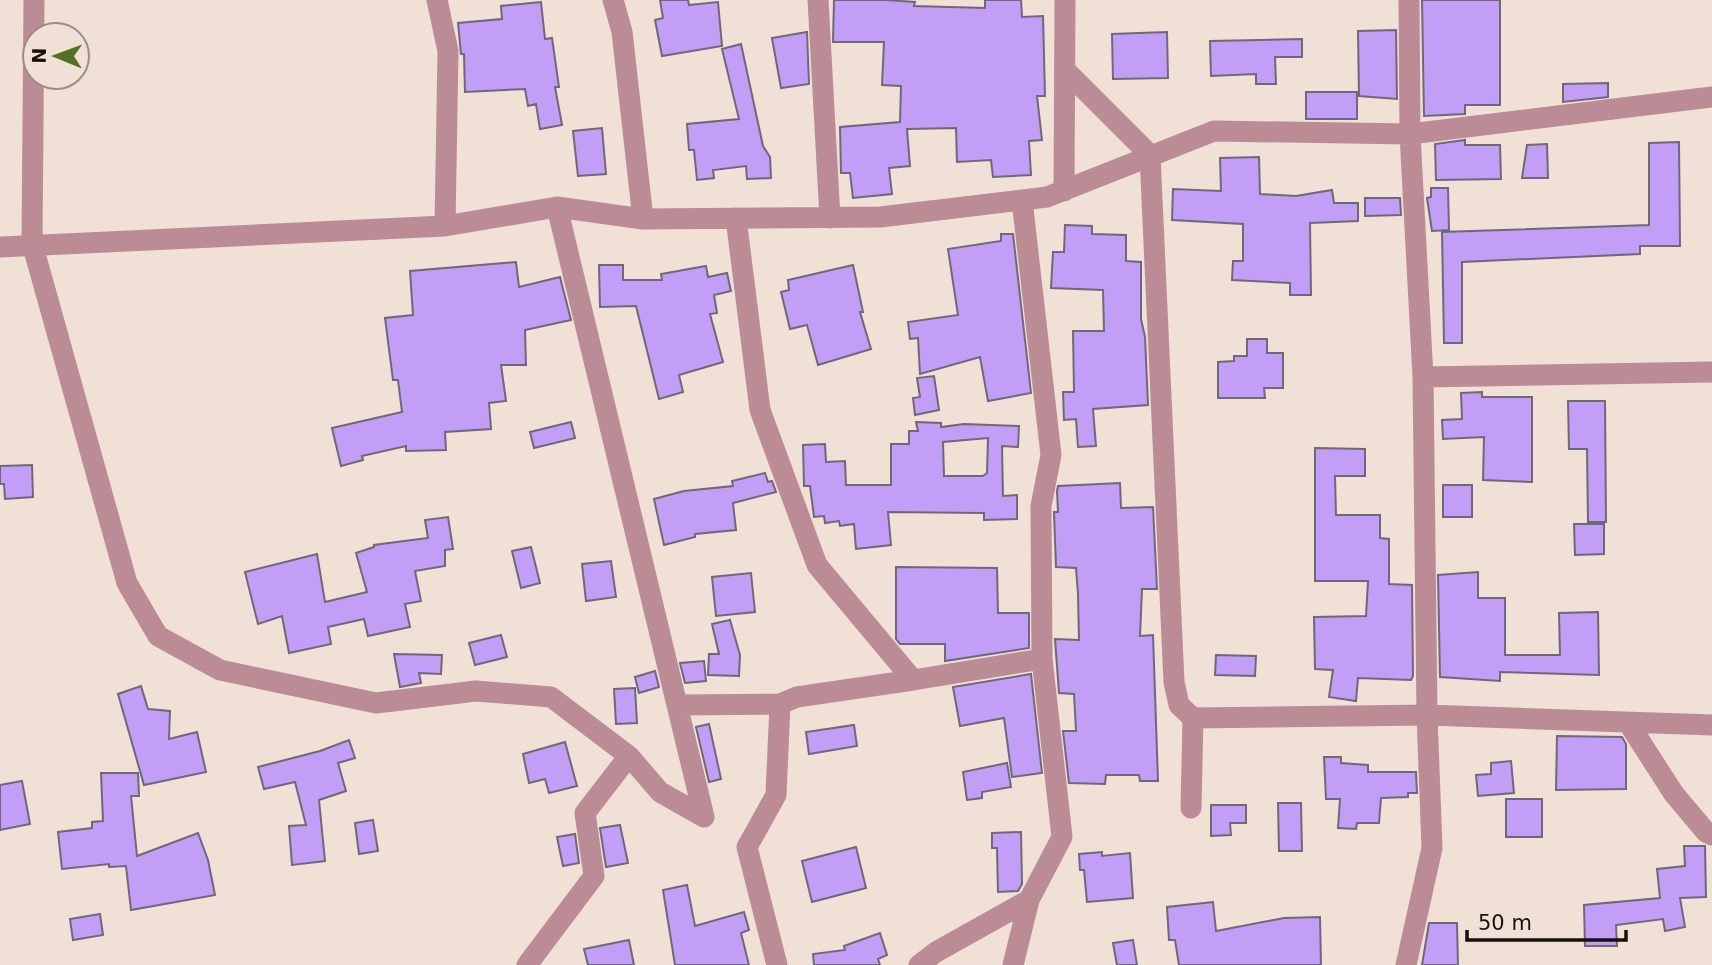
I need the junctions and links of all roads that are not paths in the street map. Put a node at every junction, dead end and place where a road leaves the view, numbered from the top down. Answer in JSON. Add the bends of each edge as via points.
{"nodes":[{"id":1,"x":34,"y":0,"type":"edge"},
{"id":2,"x":437,"y":0,"type":"edge"},
{"id":3,"x":613,"y":0,"type":"edge"},
{"id":4,"x":818,"y":0,"type":"edge"},
{"id":5,"x":1065,"y":0,"type":"edge"},
{"id":6,"x":1409,"y":0,"type":"edge"},
{"id":7,"x":1065,"y":70,"type":"junction"},
{"id":8,"x":1712,"y":97,"type":"edge"},
{"id":9,"x":1410,"y":134,"type":"junction"},
{"id":10,"x":1150,"y":155,"type":"junction"},
{"id":11,"x":1064,"y":191,"type":"junction"},
{"id":12,"x":1022,"y":200,"type":"junction"},
{"id":13,"x":557,"y":206,"type":"junction"},
{"id":14,"x":736,"y":218,"type":"junction"},
{"id":15,"x":830,"y":218,"type":"junction"},
{"id":16,"x":643,"y":219,"type":"junction"},
{"id":17,"x":444,"y":226,"type":"junction"},
{"id":18,"x":32,"y":243,"type":"junction"},
{"id":19,"x":0,"y":247,"type":"edge"},
{"id":20,"x":1712,"y":372,"type":"edge"},
{"id":21,"x":1423,"y":377,"type":"junction"},
{"id":22,"x":1042,"y":660,"type":"junction"},
{"id":23,"x":913,"y":680,"type":"junction"},
{"id":24,"x":780,"y":704,"type":"junction"},
{"id":25,"x":677,"y":705,"type":"junction"},
{"id":26,"x":1427,"y":715,"type":"junction"},
{"id":27,"x":1193,"y":718,"type":"junction"},
{"id":28,"x":1629,"y":724,"type":"junction"},
{"id":29,"x":1712,"y":725,"type":"edge"},
{"id":30,"x":629,"y":756,"type":"junction"},
{"id":31,"x":1191,"y":808,"type":"dead end"},
{"id":32,"x":1712,"y":835,"type":"edge"},
{"id":33,"x":1029,"y":900,"type":"junction"},
{"id":34,"x":527,"y":965,"type":"edge"},
{"id":35,"x":777,"y":965,"type":"edge"},
{"id":36,"x":919,"y":965,"type":"edge"},
{"id":37,"x":1013,"y":965,"type":"edge"},
{"id":38,"x":1406,"y":965,"type":"edge"}],
"edges":[{"from":1,"to":18,"type":"street"},
{"from":2,"to":17,"type":"street","via":[[448,51]]},
{"from":3,"to":16,"type":"street","via":[[622,32]]},
{"from":4,"to":15,"type":"street"},
{"from":5,"to":7,"type":"street"},
{"from":6,"to":9,"type":"street"},
{"from":7,"to":10,"type":"street"},
{"from":7,"to":11,"type":"street"},
{"from":8,"to":9,"type":"street"},
{"from":9,"to":10,"type":"street","via":[[1214,131]]},
{"from":9,"to":21,"type":"street"},
{"from":10,"to":11,"type":"street"},
{"from":10,"to":27,"type":"street","via":[[1174,681],[1179,705]]},
{"from":11,"to":12,"type":"street"},
{"from":12,"to":15,"type":"street","via":[[880,217]]},
{"from":12,"to":22,"type":"street","via":[[1051,454],[1041,506]]},
{"from":13,"to":16,"type":"street"},
{"from":13,"to":17,"type":"street"},
{"from":13,"to":25,"type":"street"},
{"from":14,"to":15,"type":"street"},
{"from":14,"to":16,"type":"street"},
{"from":14,"to":23,"type":"street","via":[[760,410],[817,565]]},
{"from":17,"to":18,"type":"street"},
{"from":18,"to":19,"type":"street"},
{"from":18,"to":30,"type":"street","via":[[127,583],[158,636],[220,670],[376,703],[476,691],[551,697]]},
{"from":20,"to":21,"type":"street"},
{"from":21,"to":26,"type":"street"},
{"from":22,"to":23,"type":"street"},
{"from":22,"to":33,"type":"street","via":[[1062,837]]},
{"from":23,"to":24,"type":"street","via":[[797,697]]},
{"from":24,"to":25,"type":"street"},
{"from":24,"to":35,"type":"street","via":[[776,795],[747,847]]},
{"from":25,"to":30,"type":"street","via":[[705,817],[660,792]]},
{"from":26,"to":27,"type":"street"},
{"from":26,"to":28,"type":"street"},
{"from":26,"to":38,"type":"street","via":[[1432,848]]},
{"from":27,"to":31,"type":"street"},
{"from":28,"to":29,"type":"street"},
{"from":28,"to":32,"type":"street","via":[[1674,794]]},
{"from":30,"to":34,"type":"street","via":[[585,813],[594,876]]},
{"from":33,"to":36,"type":"street"},
{"from":33,"to":37,"type":"street"}]}
